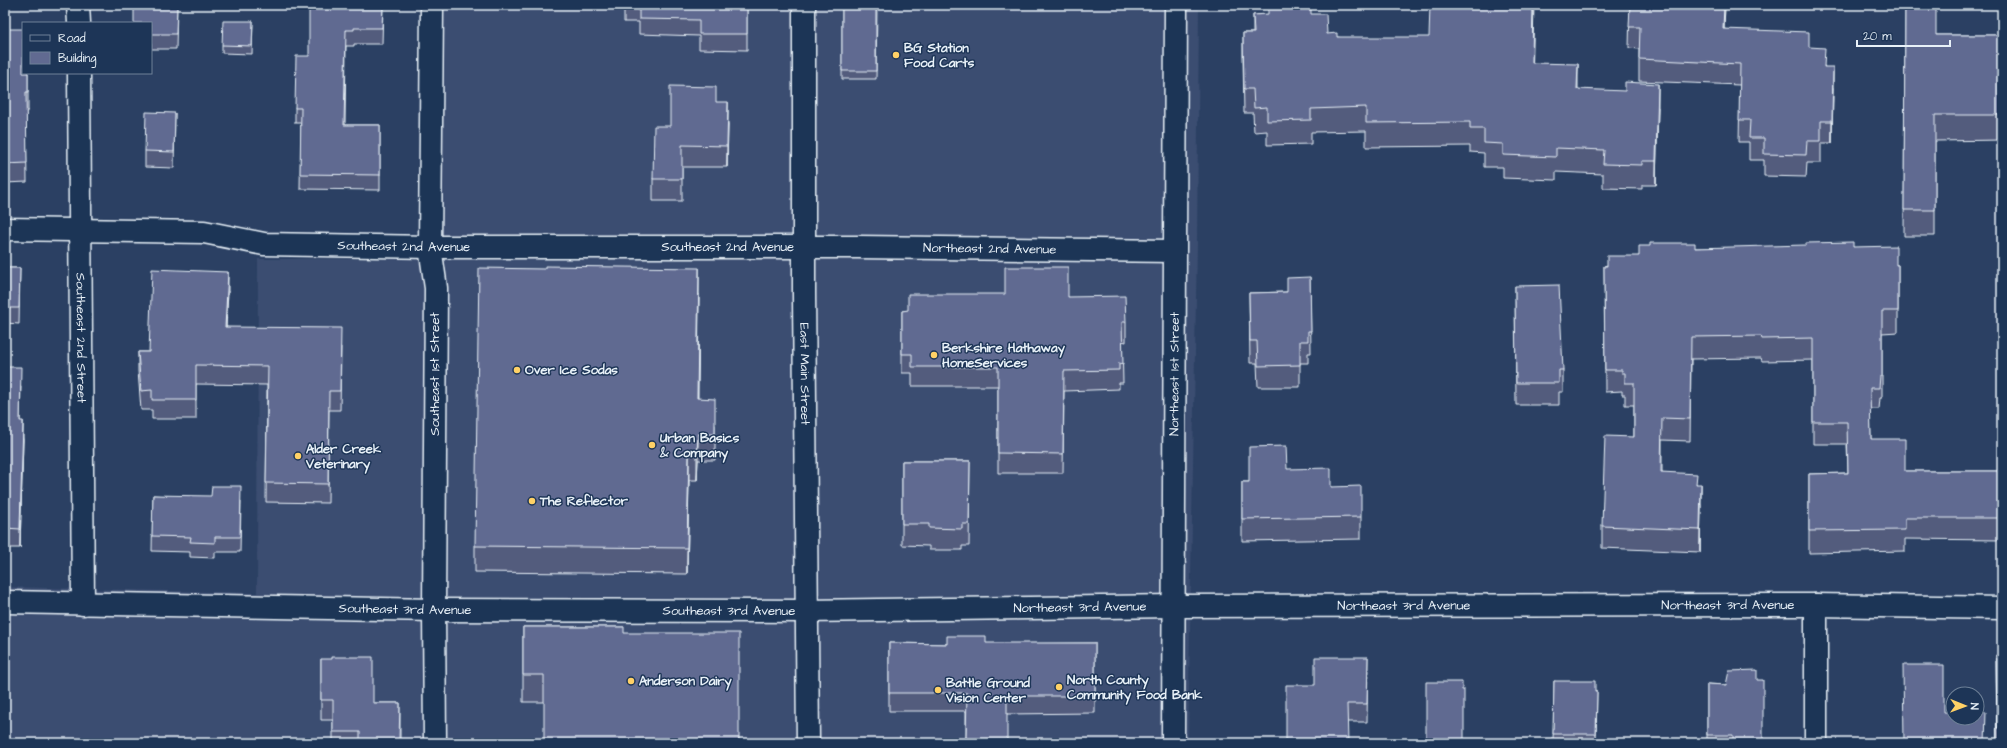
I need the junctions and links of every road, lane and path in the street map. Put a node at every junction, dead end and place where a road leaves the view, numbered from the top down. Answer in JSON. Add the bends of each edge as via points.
{"nodes":[{"id":1,"x":78,"y":5,"type":"edge"},
{"id":2,"x":432,"y":5,"type":"edge"},
{"id":3,"x":804,"y":5,"type":"edge"},
{"id":4,"x":1176,"y":5,"type":"edge"},
{"id":5,"x":79,"y":22,"type":"edge"},
{"id":6,"x":79,"y":74,"type":"edge"},
{"id":7,"x":5,"y":229,"type":"edge"},
{"id":8,"x":80,"y":230,"type":"junction"},
{"id":9,"x":430,"y":246,"type":"junction"},
{"id":10,"x":804,"y":248,"type":"junction"},
{"id":11,"x":1174,"y":251,"type":"junction"},
{"id":12,"x":5,"y":602,"type":"edge"},
{"id":13,"x":83,"y":604,"type":"junction"},
{"id":14,"x":1816,"y":605,"type":"junction"},
{"id":15,"x":1174,"y":606,"type":"junction"},
{"id":16,"x":2002,"y":608,"type":"edge"},
{"id":17,"x":434,"y":610,"type":"junction"},
{"id":18,"x":806,"y":611,"type":"junction"},
{"id":19,"x":435,"y":743,"type":"edge"},
{"id":20,"x":808,"y":743,"type":"edge"},
{"id":21,"x":1172,"y":743,"type":"edge"},
{"id":22,"x":1816,"y":743,"type":"edge"}],
"edges":[{"from":1,"to":5,"type":"street"},
{"from":2,"to":9,"type":"street","name":"Southeast 1st Street"},
{"from":3,"to":10,"type":"street","name":"East Main Street"},
{"from":4,"to":11,"type":"street","name":"Northeast 1st Street"},
{"from":6,"to":8,"type":"street","name":"Southeast 2nd Street"},
{"from":7,"to":8,"type":"street","name":"Southeast 2nd Avenue"},
{"from":8,"to":9,"type":"street","name":"Southeast 2nd Avenue","via":[[204,232],[264,244]]},
{"from":8,"to":13,"type":"street","name":"Southeast 2nd Street"},
{"from":9,"to":10,"type":"street","name":"Southeast 2nd Avenue"},
{"from":9,"to":17,"type":"street","name":"Southeast 1st Street","via":[[436,288]]},
{"from":10,"to":11,"type":"street","name":"Northeast 2nd Avenue"},
{"from":10,"to":18,"type":"street","name":"East Main Street"},
{"from":11,"to":15,"type":"street","name":"Northeast 1st Street"},
{"from":12,"to":13,"type":"street","name":"Southeast 3rd Avenue"},
{"from":13,"to":17,"type":"street","name":"Southeast 3rd Avenue"},
{"from":14,"to":15,"type":"street","name":"Northeast 3rd Avenue"},
{"from":14,"to":16,"type":"street","name":"Northeast 3rd Avenue"},
{"from":14,"to":22,"type":"street"},
{"from":15,"to":18,"type":"street","name":"Northeast 3rd Avenue"},
{"from":15,"to":21,"type":"street","name":"Northeast 1st Street"},
{"from":17,"to":18,"type":"street","name":"Southeast 3rd Avenue"},
{"from":17,"to":19,"type":"street","name":"Southeast 1st Street"},
{"from":18,"to":20,"type":"street","name":"East Main Street"}]}
